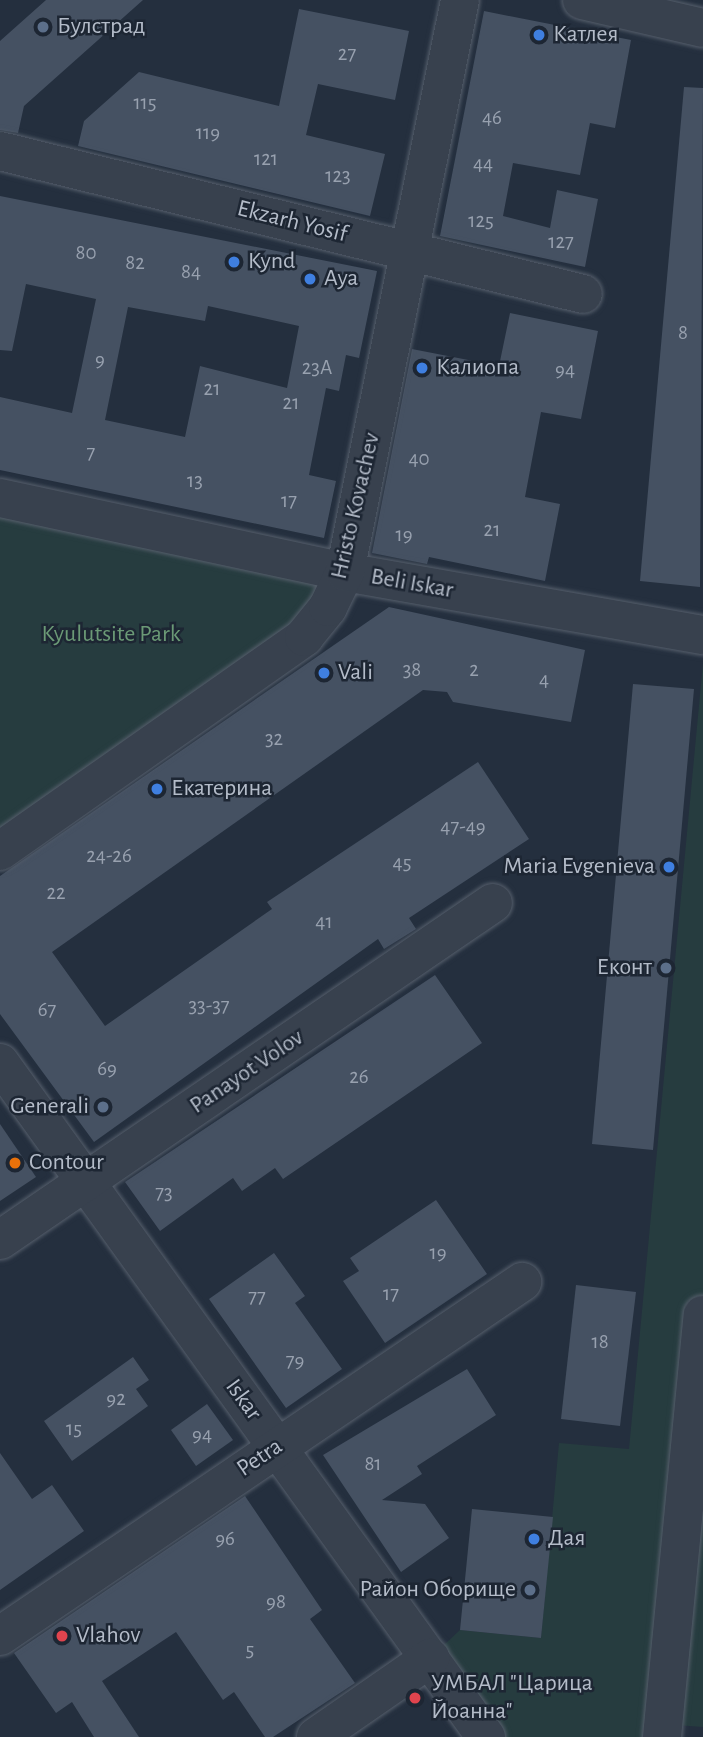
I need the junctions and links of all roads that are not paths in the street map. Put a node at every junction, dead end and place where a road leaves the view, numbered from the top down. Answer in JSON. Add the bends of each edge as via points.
{"nodes":[{"id":1,"x":460,"y":0,"type":"edge"},
{"id":2,"x":582,"y":0,"type":"edge"},
{"id":3,"x":703,"y":28,"type":"edge"},
{"id":4,"x":0,"y":150,"type":"edge"},
{"id":5,"x":410,"y":250,"type":"junction"},
{"id":6,"x":583,"y":293,"type":"dead end"},
{"id":7,"x":0,"y":498,"type":"edge"},
{"id":8,"x":345,"y":572,"type":"junction"},
{"id":9,"x":703,"y":635,"type":"edge"},
{"id":10,"x":0,"y":851,"type":"edge"},
{"id":11,"x":493,"y":903,"type":"dead end"},
{"id":12,"x":0,"y":1063,"type":"edge"},
{"id":13,"x":86,"y":1182,"type":"junction"},
{"id":14,"x":0,"y":1240,"type":"edge"},
{"id":15,"x":522,"y":1282,"type":"dead end"},
{"id":16,"x":703,"y":1315,"type":"edge"},
{"id":17,"x":276,"y":1446,"type":"junction"},
{"id":18,"x":0,"y":1636,"type":"edge"},
{"id":19,"x":430,"y":1658,"type":"junction"},
{"id":20,"x":316,"y":1737,"type":"edge"},
{"id":21,"x":486,"y":1737,"type":"edge"},
{"id":22,"x":662,"y":1737,"type":"edge"}],
"edges":[{"from":1,"to":5,"type":"street","name":"Hristo Kovachev"},
{"from":2,"to":3,"type":"street"},
{"from":4,"to":5,"type":"street","name":"Ekzarh Yosif"},
{"from":5,"to":6,"type":"street","name":"Ekzarh Yosif"},
{"from":5,"to":8,"type":"street","name":"Hristo Kovachev"},
{"from":7,"to":8,"type":"street","name":"Beli Iskar"},
{"from":8,"to":9,"type":"street","name":"Beli Iskar"},
{"from":8,"to":10,"type":"street","name":"Hristo Kovachev","via":[[304,637]]},
{"from":11,"to":13,"type":"street","name":"Panayot Volov"},
{"from":12,"to":13,"type":"street","name":"Iskar"},
{"from":13,"to":14,"type":"street","name":"Panayot Volov"},
{"from":13,"to":17,"type":"street","name":"Iskar"},
{"from":15,"to":17,"type":"street","name":"Petra"},
{"from":16,"to":22,"type":"street"},
{"from":17,"to":18,"type":"street","name":"Petra"},
{"from":17,"to":19,"type":"street","name":"Iskar"},
{"from":19,"to":20,"type":"street"},
{"from":19,"to":21,"type":"street","name":"Iskar"}]}
